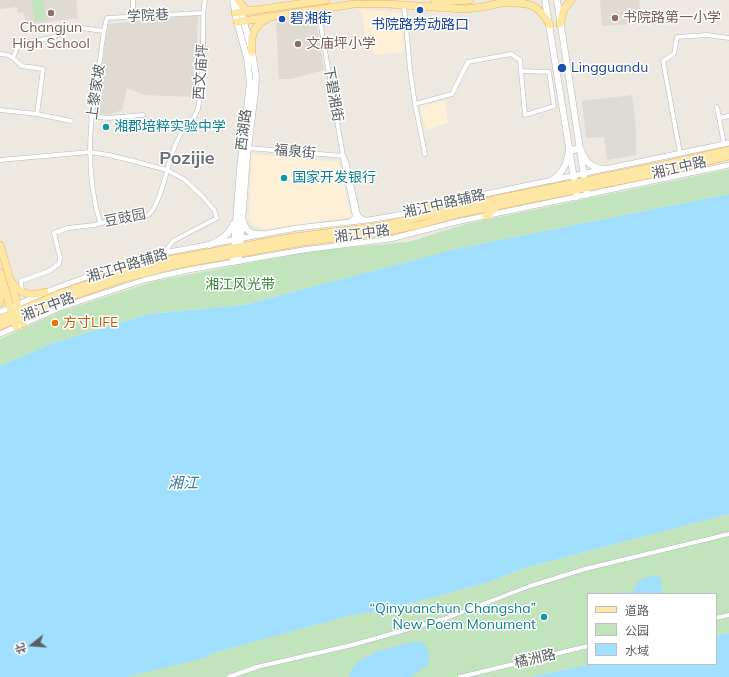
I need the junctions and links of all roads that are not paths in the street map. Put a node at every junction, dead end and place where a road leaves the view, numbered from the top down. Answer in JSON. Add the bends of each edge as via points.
{"nodes":[{"id":1,"x":133,"y":0,"type":"edge"},
{"id":2,"x":205,"y":0,"type":"edge"},
{"id":3,"x":233,"y":0,"type":"edge"},
{"id":4,"x":238,"y":0,"type":"edge"},
{"id":5,"x":326,"y":0,"type":"edge"},
{"id":6,"x":434,"y":0,"type":"edge"},
{"id":7,"x":445,"y":0,"type":"edge"},
{"id":8,"x":470,"y":0,"type":"edge"},
{"id":9,"x":515,"y":0,"type":"edge"},
{"id":10,"x":545,"y":0,"type":"edge"},
{"id":11,"x":557,"y":0,"type":"edge"},
{"id":12,"x":570,"y":0,"type":"edge"},
{"id":13,"x":316,"y":1,"type":"edge"},
{"id":14,"x":503,"y":3,"type":"junction"},
{"id":15,"x":404,"y":5,"type":"junction"},
{"id":16,"x":318,"y":9,"type":"junction"},
{"id":17,"x":253,"y":11,"type":"junction"},
{"id":18,"x":202,"y":13,"type":"junction"},
{"id":19,"x":238,"y":13,"type":"junction"},
{"id":20,"x":275,"y":16,"type":"junction"},
{"id":21,"x":133,"y":17,"type":"junction"},
{"id":22,"x":239,"y":21,"type":"junction"},
{"id":23,"x":560,"y":24,"type":"junction"},
{"id":24,"x":550,"y":25,"type":"junction"},
{"id":25,"x":103,"y":31,"type":"junction"},
{"id":26,"x":729,"y":38,"type":"edge"},
{"id":27,"x":252,"y":52,"type":"junction"},
{"id":28,"x":0,"y":54,"type":"edge"},
{"id":29,"x":13,"y":58,"type":"junction"},
{"id":30,"x":521,"y":71,"type":"junction"},
{"id":31,"x":415,"y":104,"type":"junction"},
{"id":32,"x":717,"y":107,"type":"dead end"},
{"id":33,"x":0,"y":110,"type":"edge"},
{"id":34,"x":36,"y":114,"type":"junction"},
{"id":35,"x":143,"y":115,"type":"dead end"},
{"id":36,"x":91,"y":116,"type":"junction"},
{"id":37,"x":729,"y":116,"type":"edge"},
{"id":38,"x":720,"y":118,"type":"junction"},
{"id":39,"x":71,"y":121,"type":"dead end"},
{"id":40,"x":727,"y":145,"type":"edge"},
{"id":41,"x":580,"y":147,"type":"junction"},
{"id":42,"x":248,"y":148,"type":"junction"},
{"id":43,"x":569,"y":148,"type":"junction"},
{"id":44,"x":90,"y":152,"type":"junction"},
{"id":45,"x":680,"y":153,"type":"junction"},
{"id":46,"x":425,"y":154,"type":"dead end"},
{"id":47,"x":343,"y":156,"type":"junction"},
{"id":48,"x":729,"y":156,"type":"edge"},
{"id":49,"x":0,"y":160,"type":"edge"},
{"id":50,"x":729,"y":165,"type":"edge"},
{"id":51,"x":603,"y":169,"type":"junction"},
{"id":52,"x":167,"y":170,"type":"junction"},
{"id":53,"x":552,"y":180,"type":"junction"},
{"id":54,"x":585,"y":180,"type":"junction"},
{"id":55,"x":574,"y":183,"type":"junction"},
{"id":56,"x":587,"y":195,"type":"junction"},
{"id":57,"x":577,"y":197,"type":"junction"},
{"id":58,"x":499,"y":205,"type":"junction"},
{"id":59,"x":428,"y":208,"type":"junction"},
{"id":60,"x":237,"y":214,"type":"junction"},
{"id":61,"x":486,"y":216,"type":"junction"},
{"id":62,"x":242,"y":218,"type":"junction"},
{"id":63,"x":418,"y":218,"type":"junction"},
{"id":64,"x":366,"y":220,"type":"junction"},
{"id":65,"x":350,"y":222,"type":"junction"},
{"id":66,"x":100,"y":223,"type":"junction"},
{"id":67,"x":262,"y":234,"type":"junction"},
{"id":68,"x":0,"y":245,"type":"edge"},
{"id":69,"x":209,"y":245,"type":"junction"},
{"id":70,"x":237,"y":247,"type":"junction"},
{"id":71,"x":164,"y":253,"type":"junction"},
{"id":72,"x":236,"y":261,"type":"junction"},
{"id":73,"x":0,"y":272,"type":"edge"},
{"id":74,"x":8,"y":273,"type":"junction"},
{"id":75,"x":0,"y":278,"type":"edge"},
{"id":76,"x":22,"y":292,"type":"junction"},
{"id":77,"x":45,"y":292,"type":"junction"},
{"id":78,"x":0,"y":303,"type":"edge"},
{"id":79,"x":0,"y":312,"type":"edge"},
{"id":80,"x":17,"y":315,"type":"junction"},
{"id":81,"x":0,"y":319,"type":"edge"},
{"id":82,"x":0,"y":326,"type":"edge"},
{"id":83,"x":0,"y":334,"type":"edge"},
{"id":84,"x":729,"y":534,"type":"edge"},
{"id":85,"x":729,"y":615,"type":"edge"},
{"id":86,"x":717,"y":618,"type":"edge"},
{"id":87,"x":587,"y":646,"type":"edge"},
{"id":88,"x":229,"y":677,"type":"edge"},
{"id":89,"x":460,"y":677,"type":"edge"}],
"edges":[{"from":1,"to":21,"type":"street"},
{"from":2,"to":18,"type":"street","name":"西文庙坪"},
{"from":3,"to":19,"type":"main road","name":"西湖路"},
{"from":4,"to":17,"type":"main road","via":[[244,8]]},
{"from":4,"to":19,"type":"main road","name":"西湖路"},
{"from":5,"to":13,"type":"main road"},
{"from":6,"to":7,"type":"main road"},
{"from":7,"to":8,"type":"main road"},
{"from":9,"to":14,"type":"main road"},
{"from":10,"to":24,"type":"main road"},
{"from":11,"to":23,"type":"main road"},
{"from":12,"to":23,"type":"main road","via":[[564,9]]},
{"from":13,"to":17,"type":"main road"},
{"from":14,"to":15,"type":"main road","via":[[465,9]]},
{"from":14,"to":24,"type":"main road","via":[[533,5]]},
{"from":15,"to":16,"type":"main road","via":[[361,4]]},
{"from":15,"to":31,"type":"street"},
{"from":16,"to":20,"type":"main road"},
{"from":16,"to":47,"type":"street","name":"下碧湘街"},
{"from":17,"to":19,"type":"main road"},
{"from":18,"to":21,"type":"street","name":"学院巷"},
{"from":18,"to":52,"type":"street","name":"西文庙坪","via":[[204,34],[198,109],[178,139]]},
{"from":19,"to":22,"type":"main road","name":"西湖路"},
{"from":20,"to":22,"type":"main road"},
{"from":20,"to":27,"type":"main road","via":[[264,20],[255,28],[251,38]]},
{"from":21,"to":25,"type":"street","name":"学院巷","via":[[107,18]]},
{"from":22,"to":27,"type":"main road","name":"西湖路"},
{"from":22,"to":60,"type":"main road","name":"西湖路","via":[[250,83]]},
{"from":23,"to":24,"type":"main road","via":[[555,20]]},
{"from":23,"to":41,"type":"main road"},
{"from":24,"to":43,"type":"main road"},
{"from":25,"to":29,"type":"street","via":[[74,27],[51,38],[18,45]]},
{"from":25,"to":36,"type":"street","name":"上黎家坡"},
{"from":26,"to":45,"type":"street","via":[[707,35],[678,37],[674,54],[663,61]]},
{"from":27,"to":42,"type":"main road","name":"西湖路","via":[[256,83]]},
{"from":28,"to":29,"type":"street"},
{"from":29,"to":34,"type":"street","via":[[22,66],[43,69]]},
{"from":30,"to":30,"type":"street","via":[[525,115],[554,106],[549,72]]},
{"from":30,"to":31,"type":"street","via":[[520,60],[510,54],[468,62],[452,94]]},
{"from":31,"to":46,"type":"street"},
{"from":32,"to":38,"type":"street"},
{"from":33,"to":34,"type":"street"},
{"from":34,"to":39,"type":"street"},
{"from":35,"to":36,"type":"street","via":[[108,118]]},
{"from":36,"to":44,"type":"street","name":"上黎家坡"},
{"from":37,"to":38,"type":"street"},
{"from":38,"to":40,"type":"street"},
{"from":40,"to":45,"type":"street","name":"湘江中路辅路"},
{"from":40,"to":54,"type":"main road","name":"湘江中路","via":[[668,164]]},
{"from":41,"to":43,"type":"main road","via":[[574,150]]},
{"from":41,"to":51,"type":"main road","via":[[589,164]]},
{"from":41,"to":54,"type":"main road"},
{"from":42,"to":47,"type":"street","name":"福泉街"},
{"from":42,"to":62,"type":"main road","name":"西湖路"},
{"from":43,"to":53,"type":"main road","via":[[564,169]]},
{"from":43,"to":55,"type":"main road"},
{"from":44,"to":49,"type":"street"},
{"from":44,"to":52,"type":"street"},
{"from":44,"to":66,"type":"street","name":"上黎家坡","via":[[93,195]]},
{"from":45,"to":51,"type":"street","name":"湘江中路辅路"},
{"from":47,"to":64,"type":"street","name":"下碧湘街","via":[[357,213],[360,218]]},
{"from":47,"to":65,"type":"street","name":"下碧湘街","via":[[355,214]]},
{"from":48,"to":54,"type":"main road","name":"湘江中路"},
{"from":50,"to":56,"type":"street","name":"湘江中路辅路"},
{"from":51,"to":54,"type":"street","name":"湘江中路辅路"},
{"from":52,"to":66,"type":"street","name":"豆豉园","via":[[152,213]]},
{"from":52,"to":71,"type":"street","via":[[185,180],[203,197],[217,218],[173,241]]},
{"from":53,"to":55,"type":"street","name":"湘江中路辅路"},
{"from":53,"to":59,"type":"street","name":"湘江中路辅路"},
{"from":54,"to":55,"type":"main road","name":"湘江中路"},
{"from":54,"to":55,"type":"street","name":"湘江中路辅路"},
{"from":54,"to":56,"type":"main road"},
{"from":55,"to":57,"type":"main road"},
{"from":55,"to":58,"type":"main road","name":"湘江中路"},
{"from":55,"to":63,"type":"main road","name":"湘江中路"},
{"from":56,"to":57,"type":"street","name":"湘江中路辅路"},
{"from":57,"to":61,"type":"street","name":"湘江中路辅路"},
{"from":58,"to":61,"type":"main road"},
{"from":58,"to":70,"type":"main road","name":"湘江中路","via":[[384,232]]},
{"from":59,"to":63,"type":"main road"},
{"from":59,"to":64,"type":"street","name":"湘江中路辅路"},
{"from":60,"to":69,"type":"main road","via":[[230,232],[221,240]]},
{"from":60,"to":70,"type":"main road","name":"西湖路"},
{"from":61,"to":72,"type":"street","name":"湘江中路辅路","via":[[383,240]]},
{"from":62,"to":67,"type":"main road","via":[[247,231]]},
{"from":62,"to":70,"type":"main road","name":"西湖路"},
{"from":63,"to":70,"type":"main road","name":"湘江中路","via":[[382,226]]},
{"from":64,"to":65,"type":"street","name":"湘江中路辅路"},
{"from":65,"to":67,"type":"street","name":"湘江中路辅路"},
{"from":66,"to":76,"type":"street","name":"豆豉园","via":[[54,233],[59,264],[49,271],[21,280]]},
{"from":67,"to":70,"type":"street","name":"湘江中路辅路"},
{"from":68,"to":74,"type":"main road"},
{"from":69,"to":70,"type":"street","name":"湘江中路辅路"},
{"from":69,"to":71,"type":"street","name":"湘江中路辅路"},
{"from":70,"to":72,"type":"main road","name":"西湖路"},
{"from":70,"to":80,"type":"main road","name":"湘江中路","via":[[131,276]]},
{"from":71,"to":77,"type":"street","name":"湘江中路辅路","via":[[126,263]]},
{"from":72,"to":80,"type":"street","name":"湘江中路辅路","via":[[144,280],[62,307]]},
{"from":73,"to":80,"type":"main road"},
{"from":74,"to":76,"type":"main road"},
{"from":74,"to":80,"type":"main road"},
{"from":75,"to":78,"type":"main road"},
{"from":76,"to":77,"type":"main road","via":[[29,295]]},
{"from":77,"to":80,"type":"street","name":"湘江中路辅路"},
{"from":79,"to":80,"type":"street","name":"湘江中路辅路"},
{"from":80,"to":81,"type":"main road","name":"湘江中路"},
{"from":80,"to":82,"type":"main road","name":"湘江中路"},
{"from":80,"to":83,"type":"street","name":"湘江中路辅路"},
{"from":84,"to":88,"type":"street","via":[[585,569],[530,586],[444,619],[352,645],[256,667]]},
{"from":85,"to":86,"type":"street"},
{"from":87,"to":89,"type":"street","name":"橘洲路"}]}
